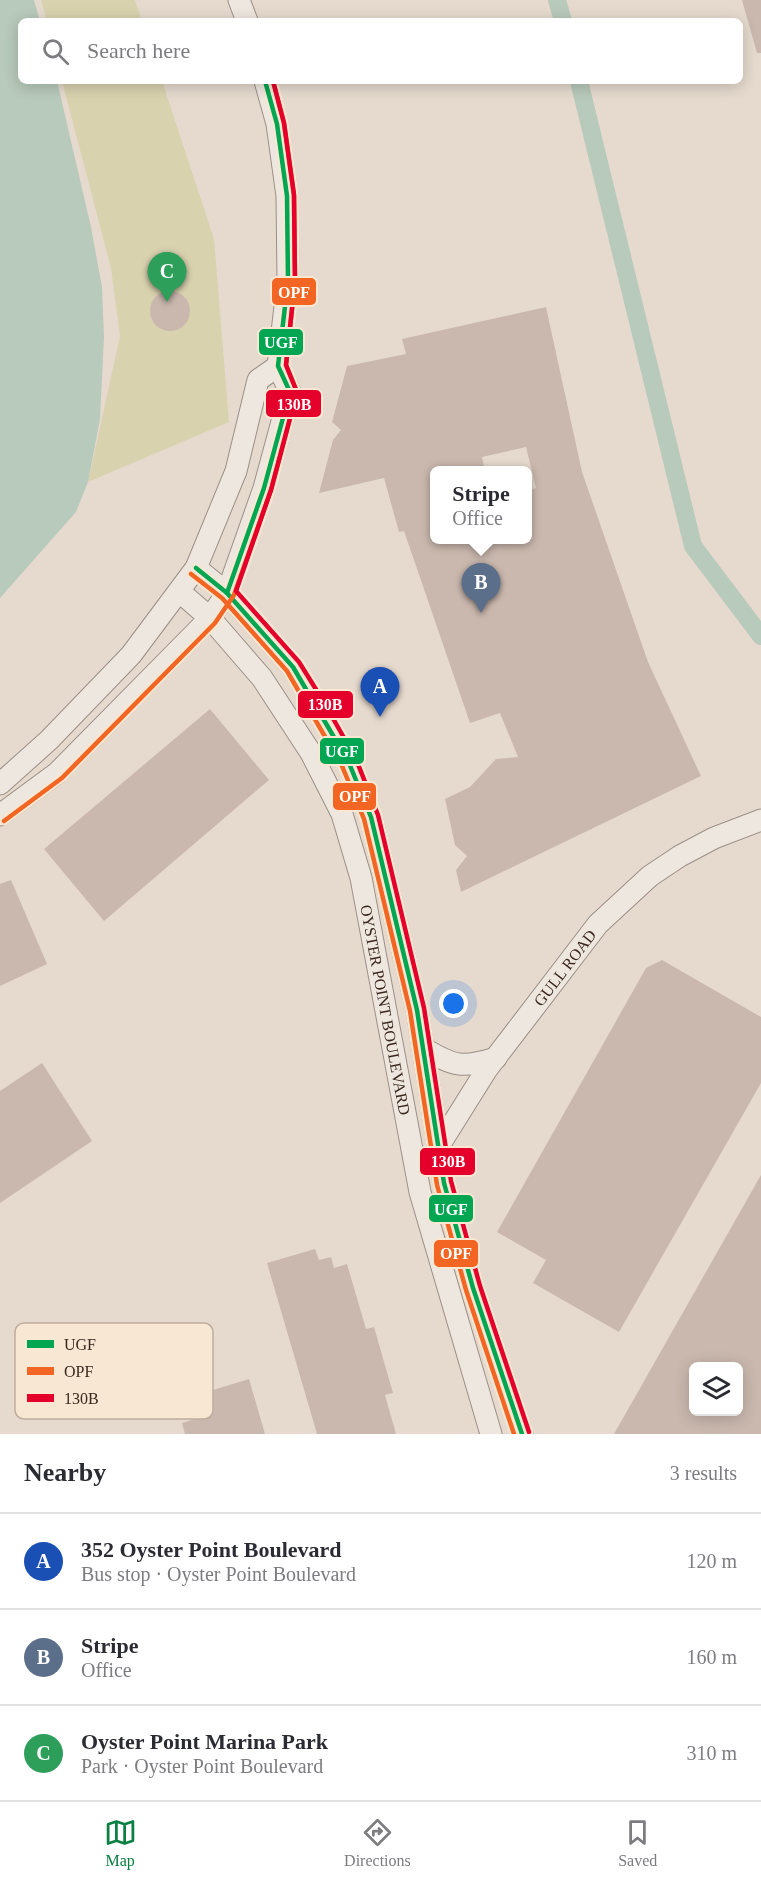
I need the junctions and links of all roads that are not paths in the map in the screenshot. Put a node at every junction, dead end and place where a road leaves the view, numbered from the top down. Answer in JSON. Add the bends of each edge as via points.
{"nodes":[{"id":1,"x":239,"y":0,"type":"edge"},
{"id":2,"x":246,"y":18,"type":"edge"},
{"id":3,"x":266,"y":84,"type":"edge"},
{"id":4,"x":278,"y":366,"type":"junction"},
{"id":5,"x":196,"y":568,"type":"junction"},
{"id":6,"x":180,"y":592,"type":"junction"},
{"id":7,"x":227,"y":593,"type":"junction"},
{"id":8,"x":210,"y":618,"type":"junction"},
{"id":9,"x":0,"y":784,"type":"edge"},
{"id":10,"x":0,"y":815,"type":"edge"},
{"id":11,"x":761,"y":820,"type":"edge"},
{"id":12,"x":425,"y":1049,"type":"junction"},
{"id":13,"x":496,"y":1058,"type":"junction"},
{"id":14,"x":439,"y":1148,"type":"junction"},
{"id":15,"x":413,"y":1162,"type":"junction"},
{"id":16,"x":491,"y":1434,"type":"edge"},
{"id":17,"x":522,"y":1434,"type":"edge"}],
"edges":[{"from":1,"to":2,"type":"street"},
{"from":3,"to":4,"type":"street","via":[[277,124],[287,196],[288,281]]},
{"from":4,"to":5,"type":"street","via":[[258,380],[236,471]]},
{"from":4,"to":7,"type":"street","via":[[290,392],[264,488]]},
{"from":5,"to":6,"type":"street"},
{"from":5,"to":7,"type":"street","name":"OYSTER POINT BOULEVARD"},
{"from":6,"to":8,"type":"street","name":"OYSTER POINT BOULEVARD"},
{"from":6,"to":9,"type":"street","via":[[132,655],[49,741]]},
{"from":7,"to":8,"type":"street"},
{"from":7,"to":12,"type":"street","name":"OYSTER POINT BOULEVARD","via":[[292,667],[349,763],[380,847]]},
{"from":8,"to":10,"type":"street","via":[[57,773]]},
{"from":8,"to":15,"type":"street","name":"OYSTER POINT BOULEVARD","via":[[290,716],[342,814],[361,878],[406,1107]]},
{"from":11,"to":13,"type":"street","name":"GULL ROAD","via":[[680,856],[623,899],[578,948]]},
{"from":12,"to":13,"type":"street","via":[[457,1065]]},
{"from":12,"to":14,"type":"street","name":"OYSTER POINT BOULEVARD"},
{"from":13,"to":14,"type":"street","name":"GULL ROAD"},
{"from":14,"to":15,"type":"street"},
{"from":14,"to":17,"type":"street","name":"OYSTER POINT BOULEVARD","via":[[444,1183],[473,1288]]},
{"from":15,"to":16,"type":"street","name":"OYSTER POINT BOULEVARD"}]}
